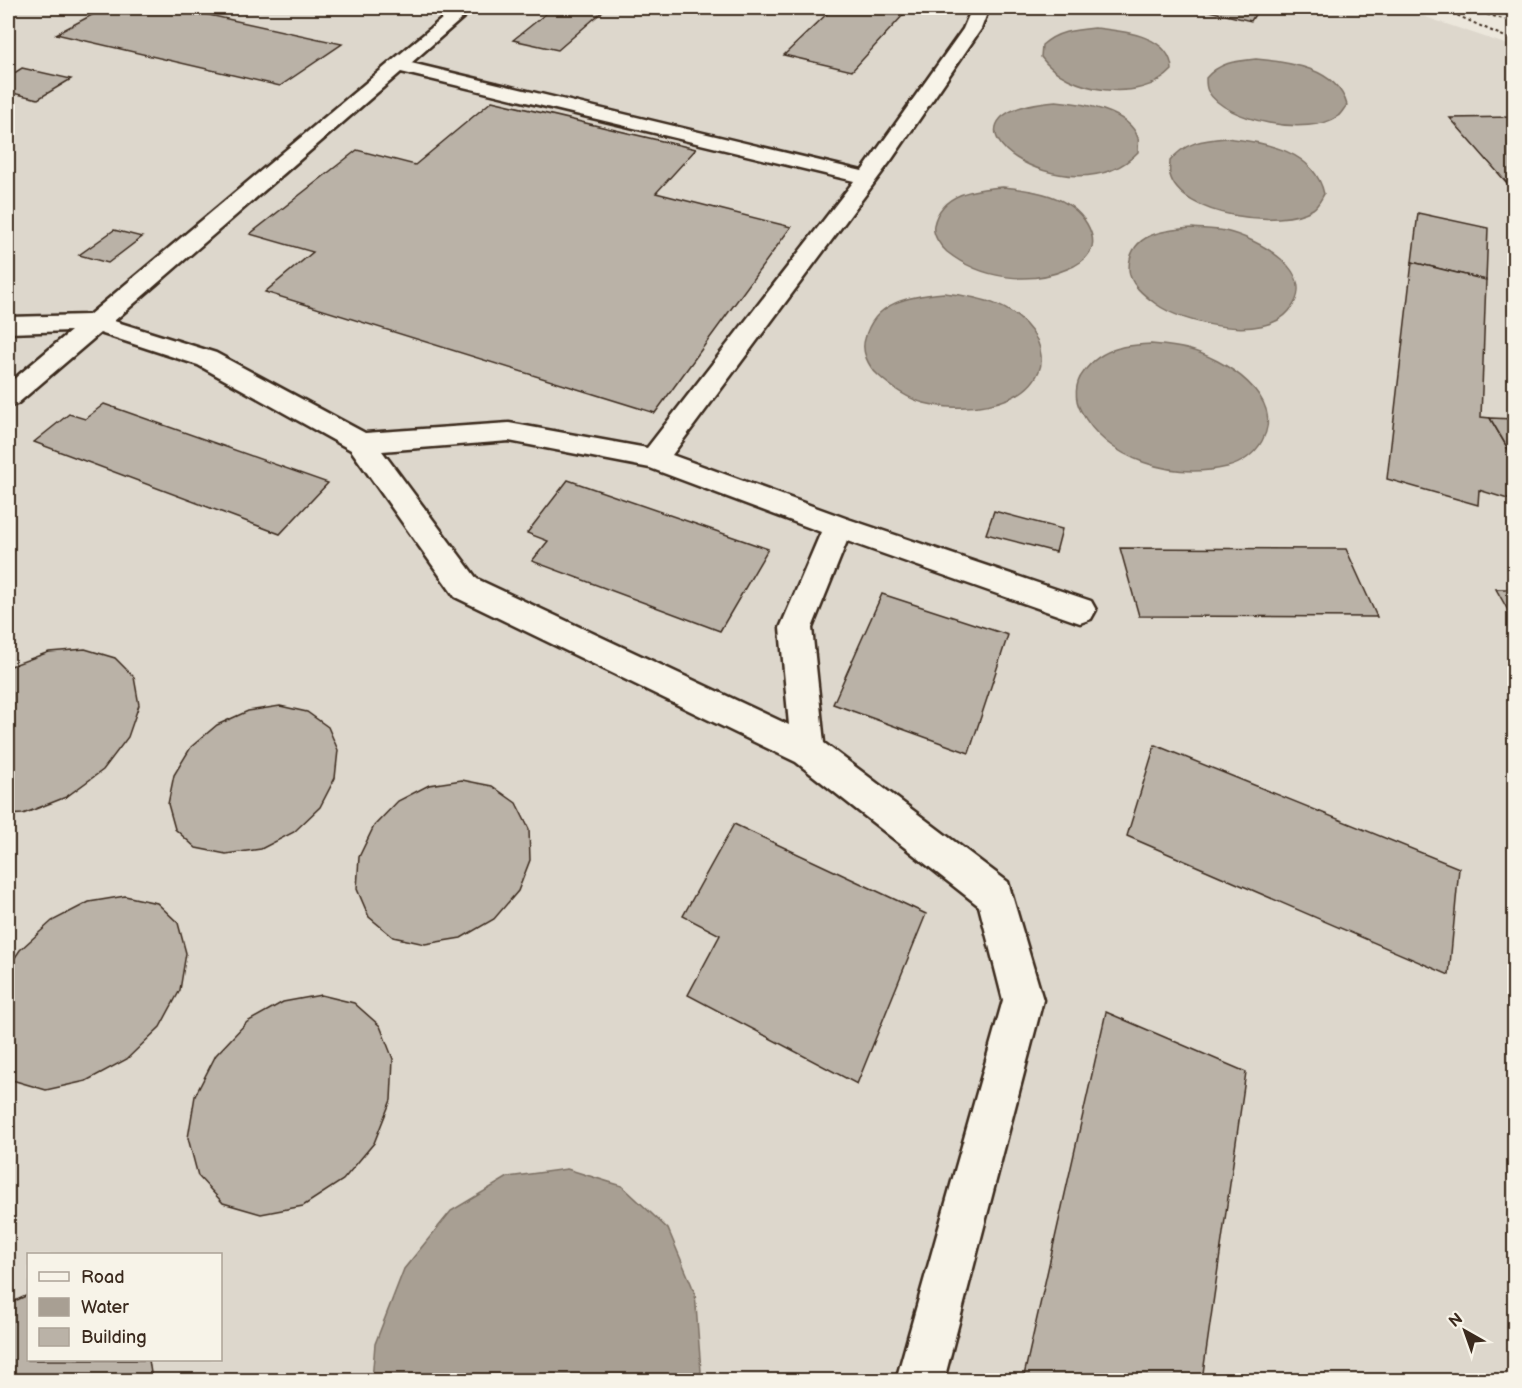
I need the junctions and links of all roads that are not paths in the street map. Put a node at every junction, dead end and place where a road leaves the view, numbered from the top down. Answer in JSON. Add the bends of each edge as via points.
{"nodes":[{"id":1,"x":465,"y":8,"type":"edge"},
{"id":2,"x":980,"y":8,"type":"edge"},
{"id":3,"x":396,"y":64,"type":"junction"},
{"id":4,"x":867,"y":178,"type":"junction"},
{"id":5,"x":95,"y":323,"type":"junction"},
{"id":6,"x":8,"y":325,"type":"edge"},
{"id":7,"x":8,"y":398,"type":"edge"},
{"id":8,"x":361,"y":443,"type":"junction"},
{"id":9,"x":654,"y":459,"type":"junction"},
{"id":10,"x":838,"y":527,"type":"junction"},
{"id":11,"x":1080,"y":610,"type":"dead end"},
{"id":12,"x":808,"y":751,"type":"junction"},
{"id":13,"x":920,"y":1380,"type":"edge"}],
"edges":[{"from":1,"to":3,"type":"lane"},
{"from":2,"to":4,"type":"lane","via":[[972,29]]},
{"from":3,"to":4,"type":"lane"},
{"from":3,"to":5,"type":"lane"},
{"from":4,"to":9,"type":"lane"},
{"from":5,"to":6,"type":"lane"},
{"from":5,"to":7,"type":"lane"},
{"from":5,"to":8,"type":"lane","via":[[207,359]]},
{"from":8,"to":9,"type":"lane","via":[[509,432]]},
{"from":8,"to":12,"type":"lane","via":[[466,588]]},
{"from":9,"to":10,"type":"lane"},
{"from":10,"to":11,"type":"lane"},
{"from":10,"to":12,"type":"lane","via":[[796,628]]},
{"from":12,"to":13,"type":"lane","via":[[995,895],[1023,1000]]}]}
